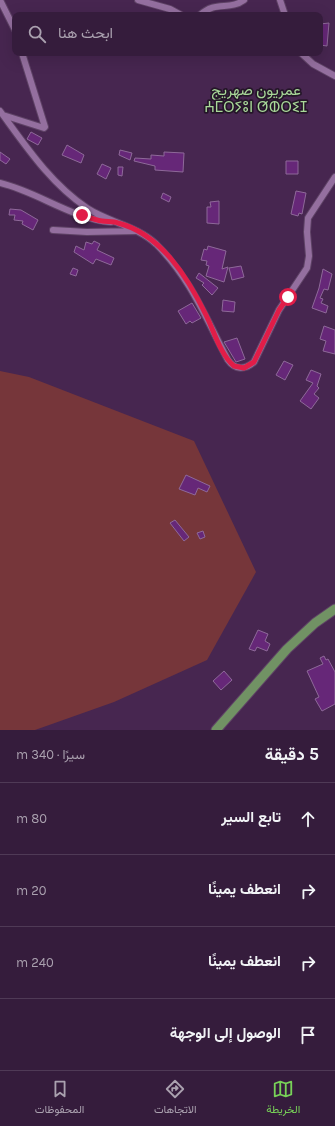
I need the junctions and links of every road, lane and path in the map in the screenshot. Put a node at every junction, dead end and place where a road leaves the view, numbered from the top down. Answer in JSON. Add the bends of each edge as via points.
{"nodes":[{"id":1,"x":0,"y":0,"type":"edge"},
{"id":2,"x":138,"y":0,"type":"edge"},
{"id":3,"x":244,"y":0,"type":"edge"},
{"id":4,"x":280,"y":0,"type":"edge"},
{"id":5,"x":176,"y":12,"type":"edge"},
{"id":6,"x":204,"y":12,"type":"edge"},
{"id":7,"x":284,"y":12,"type":"edge"},
{"id":8,"x":12,"y":24,"type":"edge"},
{"id":9,"x":23,"y":56,"type":"edge"},
{"id":10,"x":304,"y":56,"type":"edge"},
{"id":11,"x":335,"y":76,"type":"edge"},
{"id":12,"x":2,"y":113,"type":"edge"},
{"id":13,"x":335,"y":176,"type":"edge"},
{"id":14,"x":0,"y":183,"type":"edge"},
{"id":15,"x":117,"y":222,"type":"junction"},
{"id":16,"x":53,"y":230,"type":"dead end"},
{"id":17,"x":138,"y":231,"type":"junction"},
{"id":18,"x":335,"y":609,"type":"edge"},
{"id":19,"x":216,"y":730,"type":"edge"}],
"edges":[{"from":1,"to":8,"type":"street"},
{"from":2,"to":5,"type":"street"},
{"from":3,"to":6,"type":"street","via":[[211,6]]},
{"from":4,"to":7,"type":"street"},
{"from":9,"to":12,"type":"street","via":[[45,127]]},
{"from":10,"to":11,"type":"street"},
{"from":12,"to":15,"type":"street","via":[[27,148],[58,184],[87,208]]},
{"from":13,"to":17,"type":"street","via":[[308,218],[307,268],[279,310],[258,357],[244,368],[234,366],[228,360],[198,299],[179,270],[155,243]]},
{"from":14,"to":15,"type":"street","via":[[100,221]]},
{"from":15,"to":17,"type":"street"},
{"from":16,"to":17,"type":"street"},
{"from":18,"to":19,"type":"main road","via":[[287,649]]}]}
